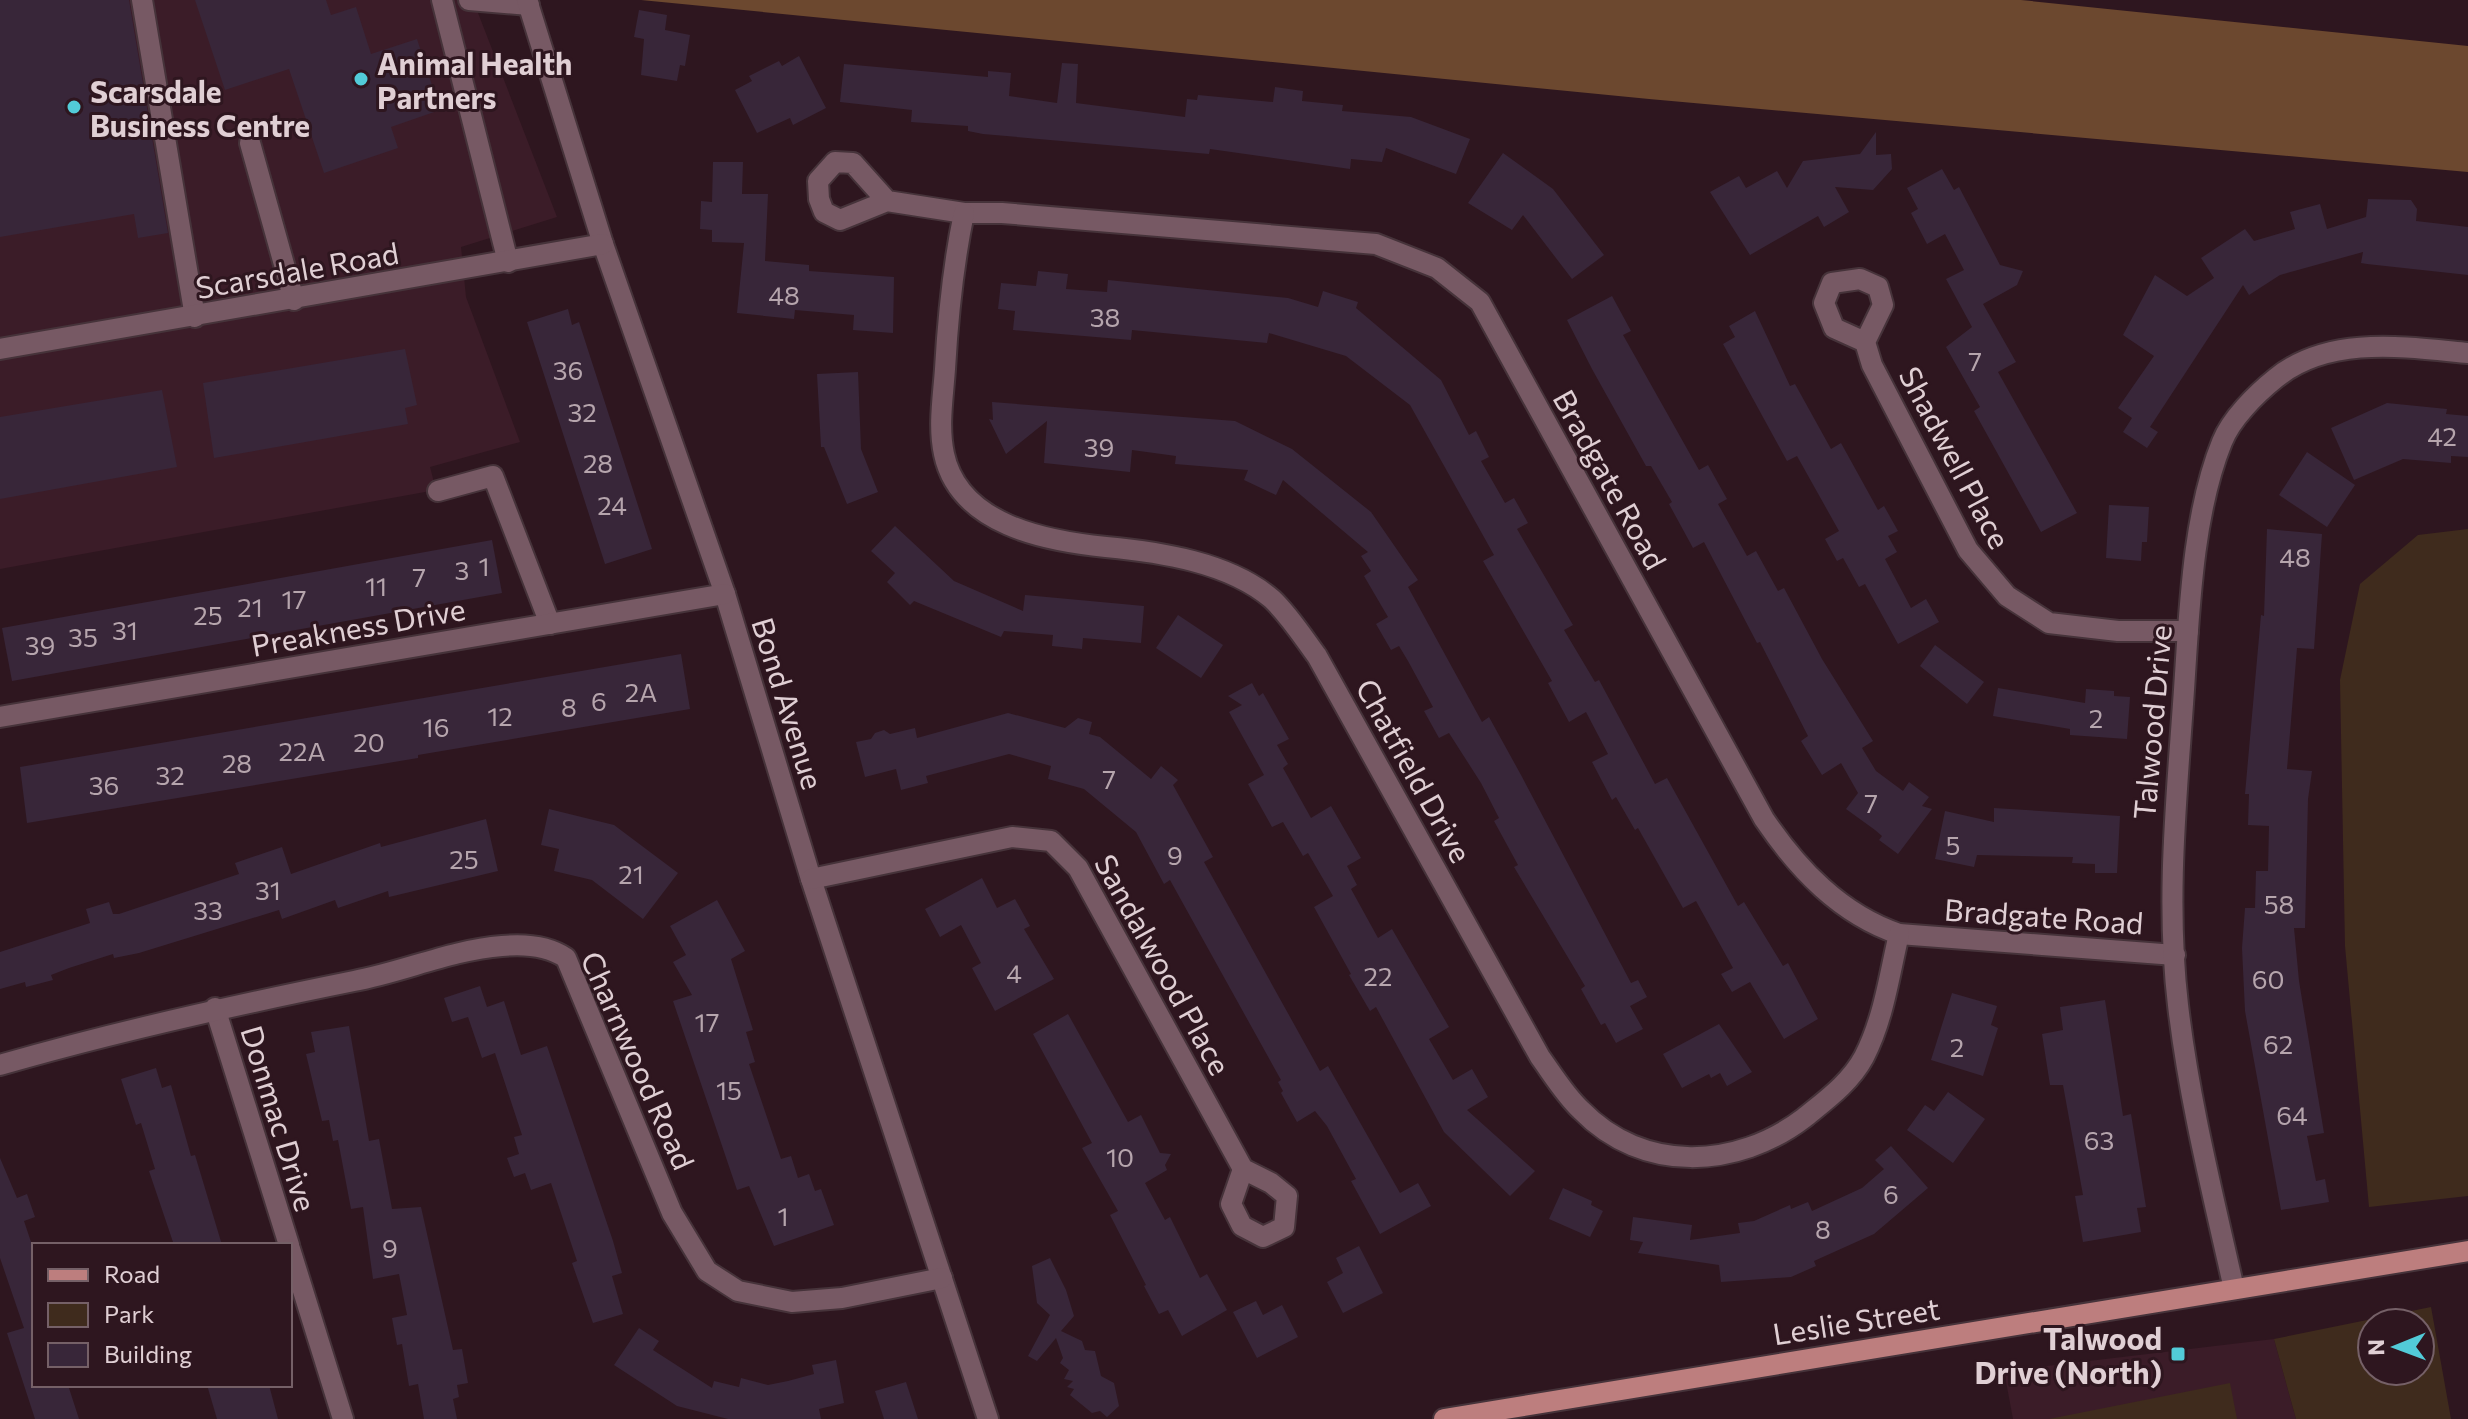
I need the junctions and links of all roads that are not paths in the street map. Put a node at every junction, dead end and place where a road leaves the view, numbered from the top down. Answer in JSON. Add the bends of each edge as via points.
{"nodes":[{"id":1,"x":142,"y":0,"type":"edge"},
{"id":2,"x":442,"y":0,"type":"edge"},
{"id":3,"x":469,"y":0,"type":"edge"},
{"id":4,"x":528,"y":2,"type":"edge"},
{"id":5,"x":250,"y":143,"type":"dead end"},
{"id":6,"x":887,"y":201,"type":"dead end"},
{"id":7,"x":964,"y":213,"type":"junction"},
{"id":8,"x":603,"y":244,"type":"junction"},
{"id":9,"x":508,"y":262,"type":"junction"},
{"id":10,"x":294,"y":300,"type":"junction"},
{"id":11,"x":195,"y":317,"type":"junction"},
{"id":12,"x":1865,"y":342,"type":"dead end"},
{"id":13,"x":0,"y":349,"type":"edge"},
{"id":14,"x":2468,"y":353,"type":"edge"},
{"id":15,"x":438,"y":491,"type":"dead end"},
{"id":16,"x":725,"y":594,"type":"junction"},
{"id":17,"x":550,"y":624,"type":"junction"},
{"id":18,"x":2188,"y":631,"type":"junction"},
{"id":19,"x":0,"y":717,"type":"edge"},
{"id":20,"x":811,"y":879,"type":"junction"},
{"id":21,"x":1899,"y":934,"type":"junction"},
{"id":22,"x":2175,"y":955,"type":"junction"},
{"id":23,"x":215,"y":1008,"type":"junction"},
{"id":24,"x":0,"y":1065,"type":"edge"},
{"id":25,"x":1243,"y":1169,"type":"dead end"},
{"id":26,"x":288,"y":1243,"type":"edge"},
{"id":27,"x":2468,"y":1251,"type":"edge"},
{"id":28,"x":292,"y":1257,"type":"edge"},
{"id":29,"x":942,"y":1278,"type":"junction"},
{"id":30,"x":2234,"y":1289,"type":"junction"},
{"id":31,"x":1472,"y":1416,"type":"edge"},
{"id":32,"x":343,"y":1419,"type":"edge"},
{"id":33,"x":988,"y":1419,"type":"edge"},
{"id":34,"x":1444,"y":1419,"type":"edge"}],
"edges":[{"from":1,"to":11,"type":"street"},
{"from":2,"to":9,"type":"street"},
{"from":3,"to":4,"type":"street"},
{"from":4,"to":8,"type":"street","name":"Bond Avenue"},
{"from":5,"to":10,"type":"street"},
{"from":6,"to":7,"type":"street","name":"Bradgate Road"},
{"from":7,"to":21,"type":"street","name":"Bradgate Road","via":[[1376,244],[1437,268],[1480,302],[1790,858],[1821,888],[1879,927]]},
{"from":7,"to":21,"type":"street","name":"Chatfield Drive","via":[[952,270],[940,413],[944,455],[955,482],[990,517],[1048,540],[1183,556],[1271,598],[1317,656],[1540,1057],[1601,1127],[1628,1142],[1682,1158],[1716,1158],[1774,1139],[1848,1081],[1863,1058],[1887,1000]]},
{"from":8,"to":9,"type":"street","name":"Scarsdale Road"},
{"from":8,"to":16,"type":"street","name":"Bond Avenue"},
{"from":9,"to":10,"type":"street","name":"Scarsdale Road"},
{"from":10,"to":11,"type":"street","name":"Scarsdale Road"},
{"from":11,"to":13,"type":"street","name":"Scarsdale Road"},
{"from":12,"to":18,"type":"street","name":"Shadwell Place","via":[[1968,550],[2007,596],[2049,623],[2118,631]]},
{"from":14,"to":18,"type":"street","name":"Talwood Drive","via":[[2404,347],[2335,351],[2277,377],[2223,439],[2203,504]]},
{"from":15,"to":17,"type":"street","via":[[493,476]]},
{"from":16,"to":17,"type":"street","name":"Preakness Drive"},
{"from":16,"to":20,"type":"street","name":"Bond Avenue"},
{"from":17,"to":19,"type":"street","name":"Preakness Drive"},
{"from":18,"to":22,"type":"street","name":"Talwood Drive","via":[[2172,836]]},
{"from":20,"to":25,"type":"street","name":"Sandalwood Place","via":[[1012,837],[1051,841],[1078,868]]},
{"from":20,"to":29,"type":"street","name":"Bond Avenue"},
{"from":21,"to":22,"type":"street","name":"Bradgate Road"},
{"from":22,"to":30,"type":"street","name":"Talwood Drive","via":[[2187,1055]]},
{"from":23,"to":24,"type":"street","name":"Charnwood Road"},
{"from":23,"to":26,"type":"street","name":"Donmac Drive"},
{"from":23,"to":29,"type":"street","name":"Charnwood Road","via":[[486,948],[554,950],[566,958],[672,1213],[707,1271],[738,1291],[792,1302]]},
{"from":27,"to":30,"type":"main road","name":"Leslie Street"},
{"from":28,"to":32,"type":"street","name":"Donmac Drive"},
{"from":29,"to":33,"type":"street","name":"Bond Avenue"},
{"from":30,"to":31,"type":"main road","name":"Leslie Street"},
{"from":31,"to":34,"type":"main road","name":"Leslie Street"}]}
